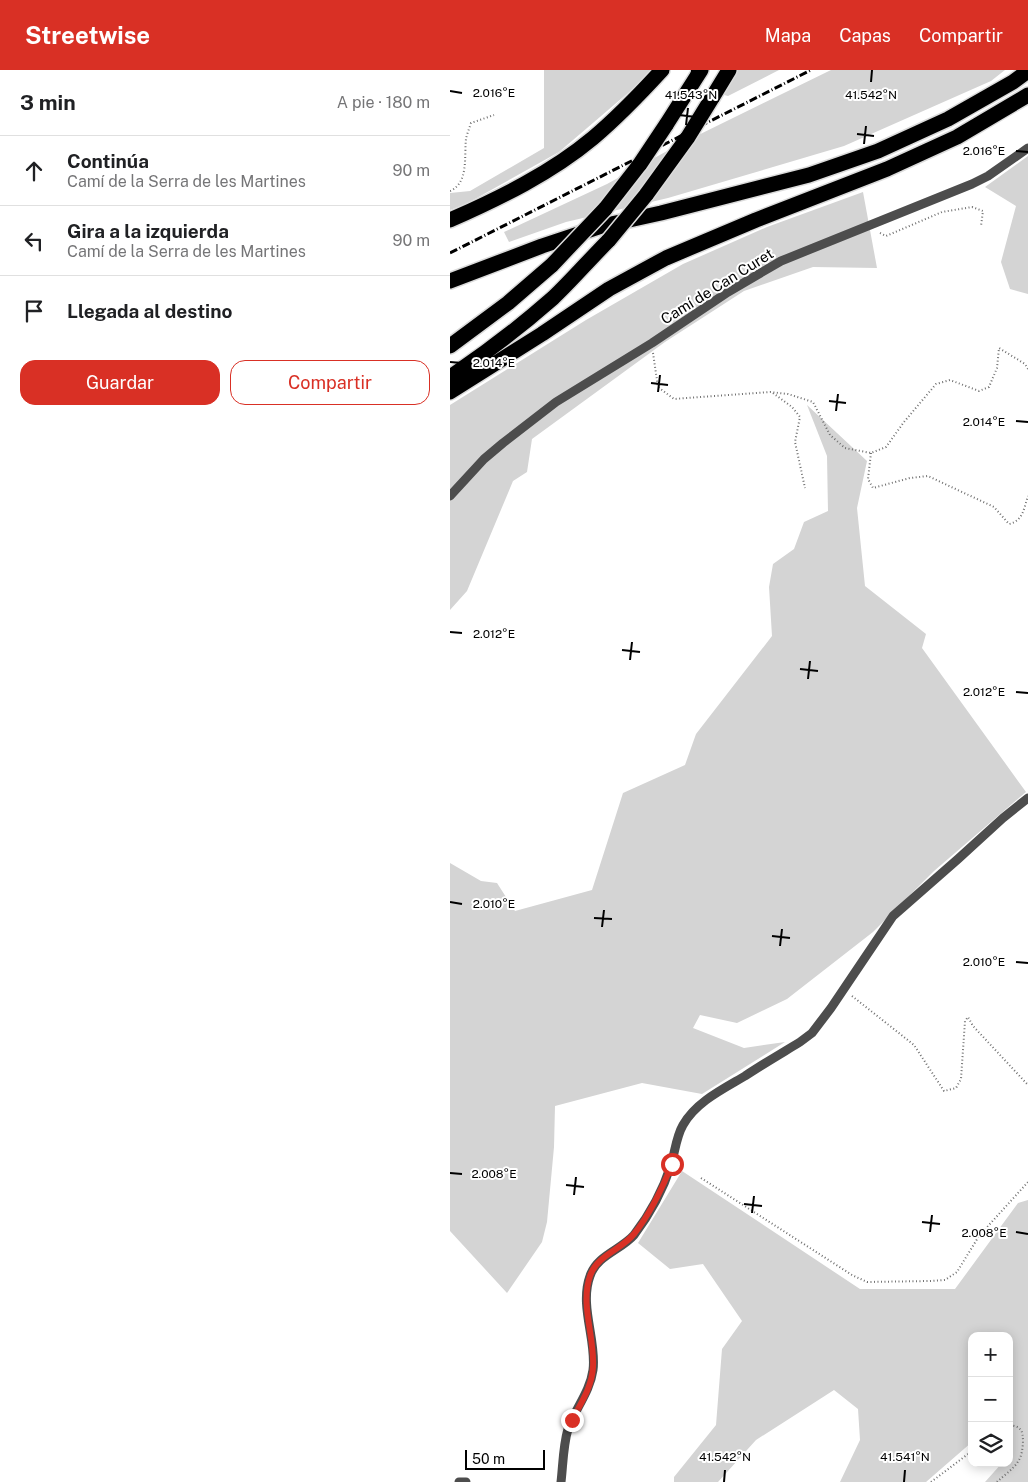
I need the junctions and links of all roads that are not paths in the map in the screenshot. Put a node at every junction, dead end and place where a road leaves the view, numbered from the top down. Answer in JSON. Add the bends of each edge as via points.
{"nodes":[{"id":1,"x":662,"y":70,"type":"edge"},
{"id":2,"x":701,"y":70,"type":"edge"},
{"id":3,"x":728,"y":70,"type":"edge"},
{"id":4,"x":1028,"y":71,"type":"edge"},
{"id":5,"x":1028,"y":95,"type":"edge"},
{"id":6,"x":1028,"y":148,"type":"edge"},
{"id":7,"x":450,"y":220,"type":"edge"},
{"id":8,"x":489,"y":267,"type":"junction"},
{"id":9,"x":450,"y":281,"type":"edge"},
{"id":10,"x":450,"y":288,"type":"edge"},
{"id":11,"x":450,"y":346,"type":"edge"},
{"id":12,"x":450,"y":377,"type":"edge"},
{"id":13,"x":450,"y":392,"type":"edge"},
{"id":14,"x":450,"y":496,"type":"edge"},
{"id":15,"x":1028,"y":798,"type":"edge"},
{"id":16,"x":459,"y":1482,"type":"edge"},
{"id":17,"x":466,"y":1482,"type":"edge"},
{"id":18,"x":561,"y":1482,"type":"edge"}],
"edges":[{"from":1,"to":7,"type":"highway","via":[[592,139],[536,177]]},
{"from":2,"to":11,"type":"highway","bridge":true,"via":[[640,164],[605,209],[552,265]]},
{"from":3,"to":12,"type":"highway","bridge":true,"via":[[688,138],[609,240],[527,320]]},
{"from":4,"to":8,"type":"highway","via":[[948,119],[878,151],[809,175],[602,226]]},
{"from":5,"to":13,"type":"highway","via":[[957,137],[896,165],[666,258],[609,289]]},
{"from":6,"to":14,"type":"street","name":"Camí de Can Curet","via":[[972,184],[781,261],[728,292],[556,402],[484,459]]},
{"from":8,"to":9,"type":"highway"},
{"from":8,"to":10,"type":"highway"},
{"from":15,"to":18,"type":"street","via":[[893,916],[812,1033],[705,1100],[682,1126],[672,1164],[657,1199],[628,1241],[601,1260],[590,1275],[587,1313],[593,1369],[587,1392],[568,1432]]},
{"from":16,"to":17,"type":"street"}]}
